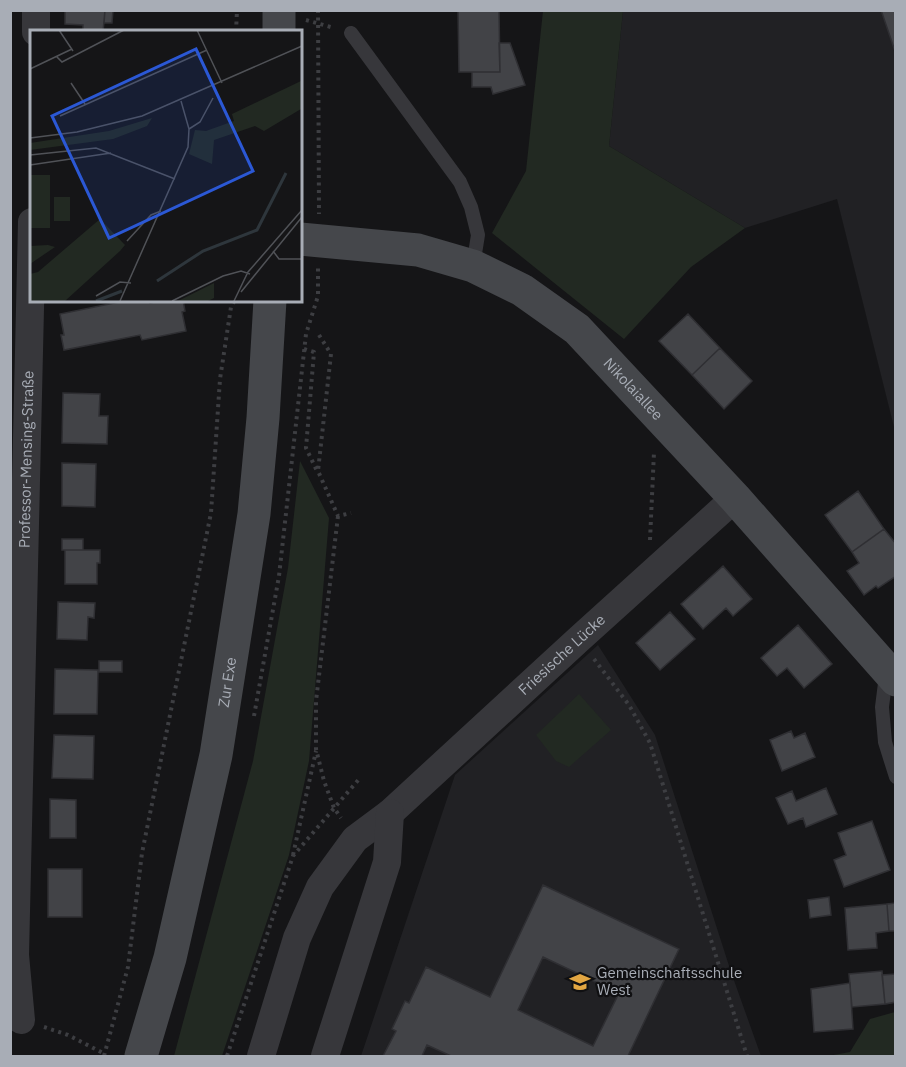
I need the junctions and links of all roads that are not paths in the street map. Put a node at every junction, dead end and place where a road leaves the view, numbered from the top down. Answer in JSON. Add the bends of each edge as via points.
{"nodes":[{"id":1,"x":36,"y":10,"type":"edge"},
{"id":2,"x":36,"y":30,"type":"edge"},
{"id":3,"x":351,"y":33,"type":"road end"},
{"id":4,"x":309,"y":240,"type":"edge"},
{"id":5,"x":473,"y":266,"type":"junction"},
{"id":6,"x":30,"y":293,"type":"edge"},
{"id":7,"x":270,"y":302,"type":"edge"},
{"id":8,"x":735,"y":498,"type":"junction"},
{"id":9,"x":891,"y":675,"type":"edge"},
{"id":10,"x":896,"y":777,"type":"edge"},
{"id":11,"x":390,"y":813,"type":"junction"},
{"id":12,"x":15,"y":829,"type":"edge"},
{"id":13,"x":21,"y":1020,"type":"road end"},
{"id":14,"x":141,"y":1056,"type":"edge"},
{"id":15,"x":261,"y":1056,"type":"edge"},
{"id":16,"x":325,"y":1056,"type":"edge"}],
"edges":[{"from":1,"to":2,"type":"street"},
{"from":3,"to":5,"type":"lane","via":[[460,182],[478,235]]},
{"from":4,"to":5,"type":"main road","name":"Nikolaiallee","via":[[418,250]]},
{"from":5,"to":8,"type":"main road","name":"Nikolaiallee","via":[[522,290],[577,329]]},
{"from":6,"to":12,"type":"street","name":"Professor-Mensing-Straße"},
{"from":7,"to":14,"type":"main road","name":"Zur Exe","via":[[254,514],[216,755],[170,957]]},
{"from":8,"to":9,"type":"main road","name":"Nikolaiallee"},
{"from":8,"to":11,"type":"street","name":"Friesische Lücke"},
{"from":9,"to":10,"type":"lane","name":"Nikolaiallee","via":[[882,707],[885,742]]},
{"from":11,"to":15,"type":"street","name":"Friesische Lücke","via":[[355,840],[320,887],[297,938]]},
{"from":11,"to":16,"type":"street","via":[[387,862]]},
{"from":12,"to":13,"type":"street","name":"Professor-Mensing-Straße","via":[[15,955]]}]}
